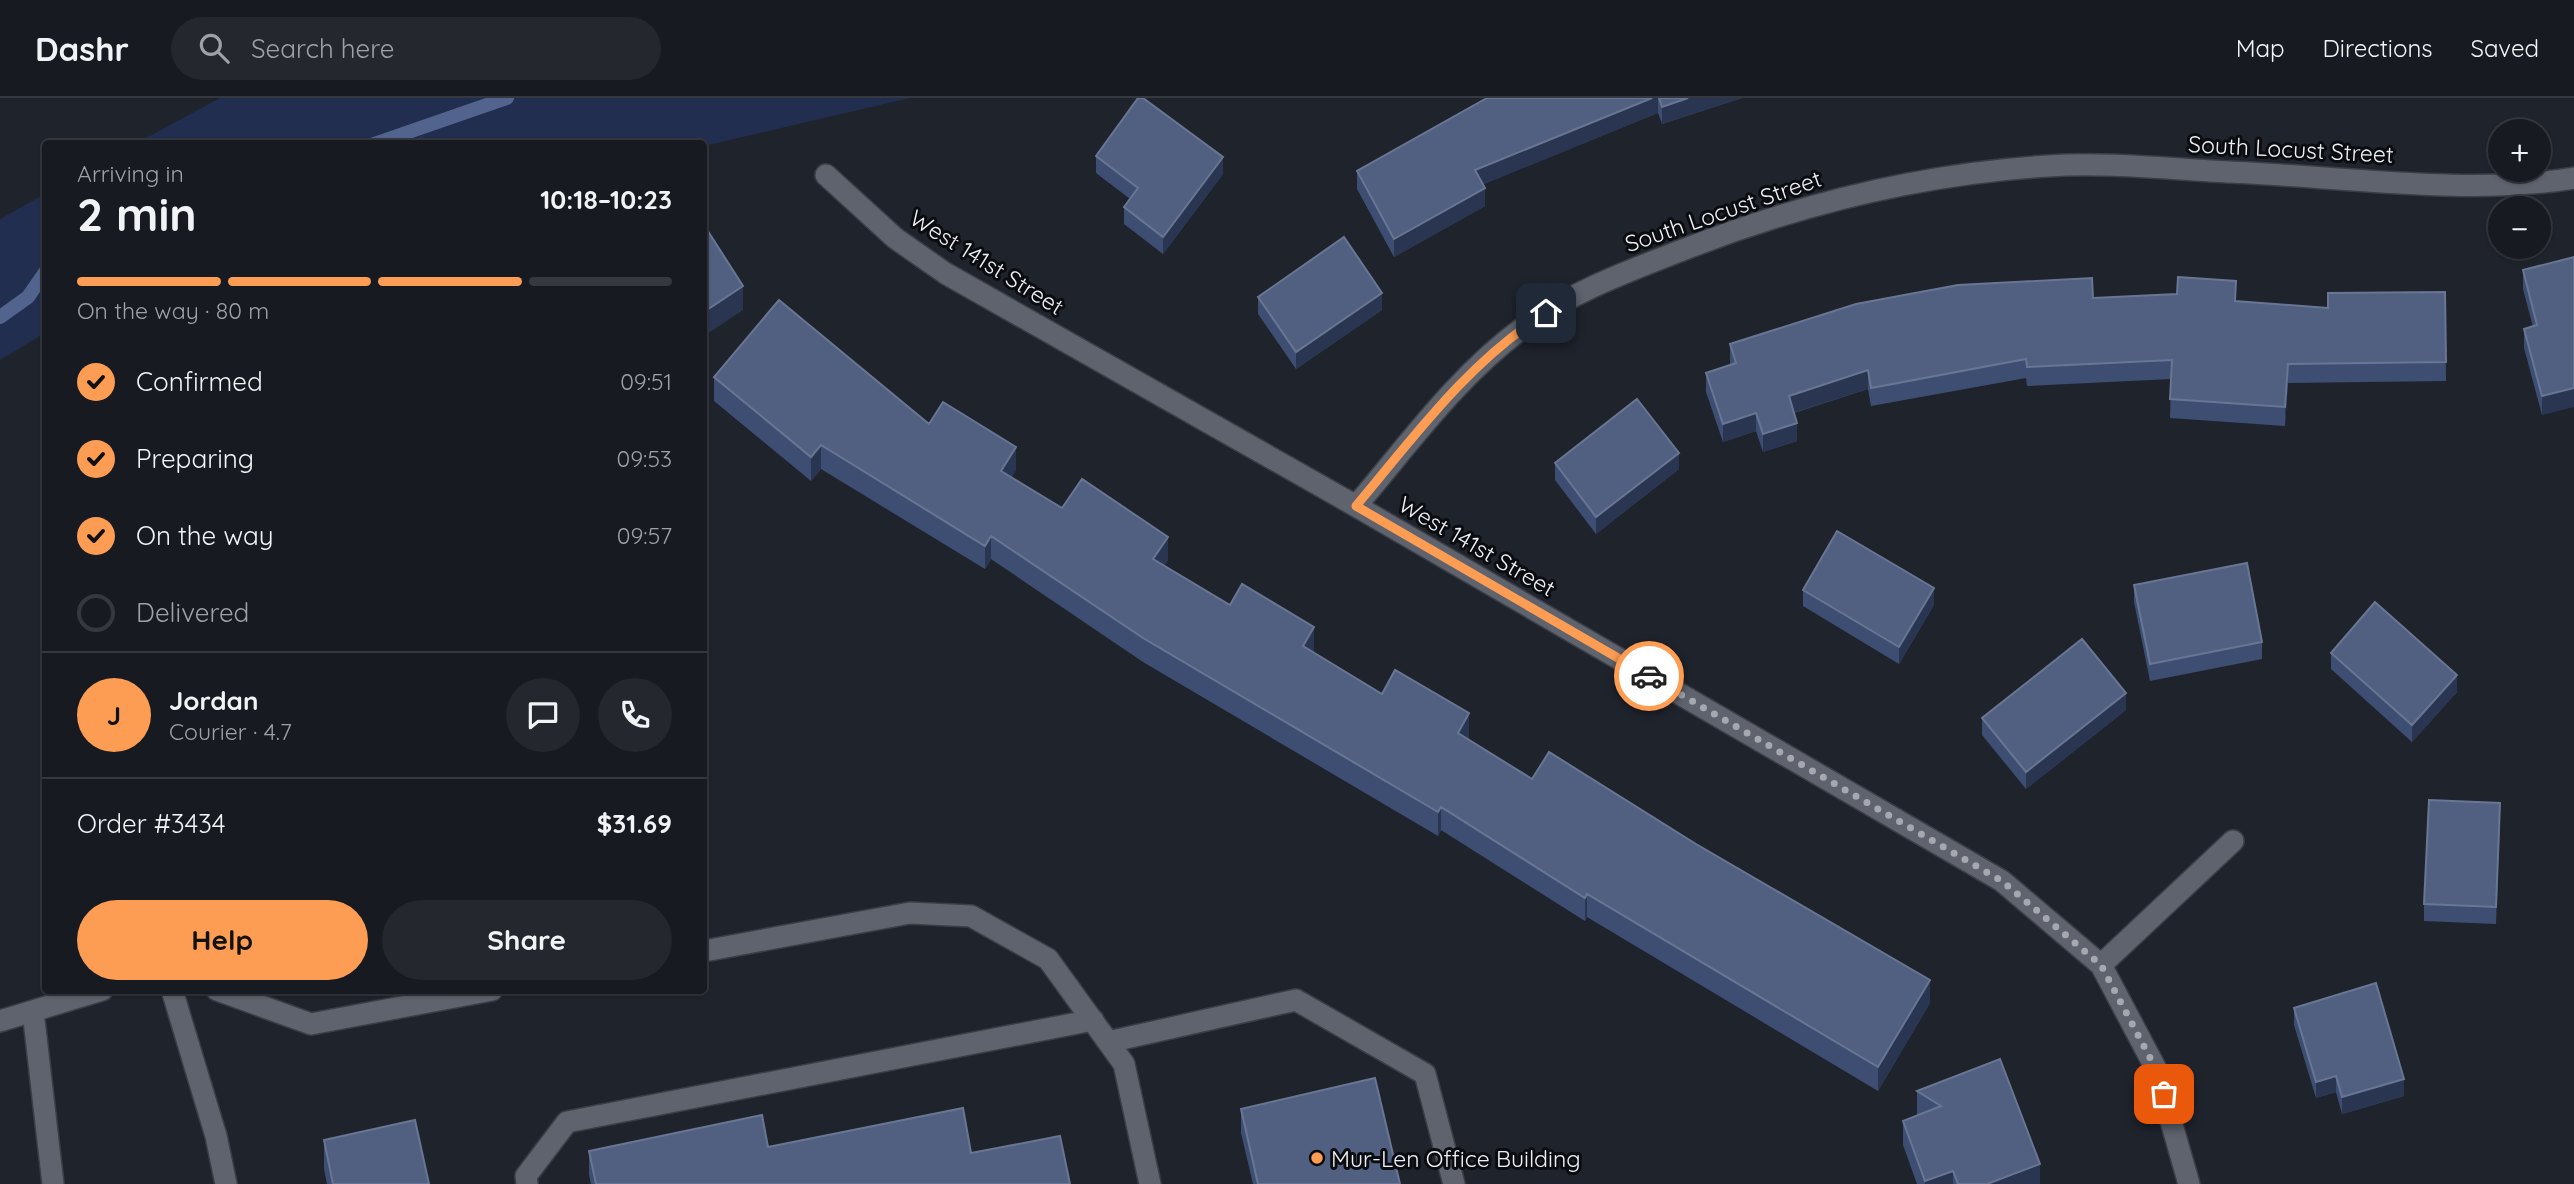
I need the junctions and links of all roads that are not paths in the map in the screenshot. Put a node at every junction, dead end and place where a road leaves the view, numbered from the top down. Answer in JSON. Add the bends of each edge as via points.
{"nodes":[{"id":1,"x":826,"y":174,"type":"dead end"},
{"id":2,"x":2574,"y":178,"type":"edge"},
{"id":3,"x":1356,"y":506,"type":"junction"},
{"id":4,"x":2233,"y":841,"type":"dead end"},
{"id":5,"x":707,"y":950,"type":"edge"},
{"id":6,"x":2101,"y":965,"type":"junction"},
{"id":7,"x":89,"y":994,"type":"edge"},
{"id":8,"x":173,"y":994,"type":"edge"},
{"id":9,"x":228,"y":994,"type":"edge"},
{"id":10,"x":471,"y":994,"type":"edge"},
{"id":11,"x":33,"y":1011,"type":"junction"},
{"id":12,"x":1093,"y":1020,"type":"junction"},
{"id":13,"x":0,"y":1021,"type":"edge"},
{"id":14,"x":1108,"y":1042,"type":"junction"},
{"id":15,"x":53,"y":1184,"type":"edge"},
{"id":16,"x":226,"y":1184,"type":"edge"},
{"id":17,"x":527,"y":1184,"type":"edge"},
{"id":18,"x":1150,"y":1184,"type":"edge"},
{"id":19,"x":1454,"y":1184,"type":"edge"},
{"id":20,"x":2189,"y":1184,"type":"edge"}],
"edges":[{"from":1,"to":3,"type":"street","name":"West 141st Street","via":[[895,238],[945,273]]},
{"from":2,"to":3,"type":"street","name":"South Locust Street","via":[[2459,184],[2051,165],[1927,178],[1820,202],[1607,280],[1526,325],[1445,401]]},
{"from":3,"to":6,"type":"street","name":"West 141st Street","via":[[2002,881]]},
{"from":4,"to":6,"type":"street"},
{"from":5,"to":12,"type":"street","via":[[909,913],[971,916],[1048,959]]},
{"from":6,"to":20,"type":"street","name":"West 141st Street","via":[[2156,1069]]},
{"from":7,"to":11,"type":"street"},
{"from":8,"to":16,"type":"street"},
{"from":9,"to":10,"type":"street","via":[[311,1024]]},
{"from":11,"to":13,"type":"street"},
{"from":11,"to":15,"type":"street"},
{"from":12,"to":14,"type":"street"},
{"from":12,"to":17,"type":"street","via":[[567,1122],[526,1176]]},
{"from":14,"to":18,"type":"street","via":[[1124,1064]]},
{"from":14,"to":19,"type":"street","via":[[1296,1000],[1425,1074]]}]}
